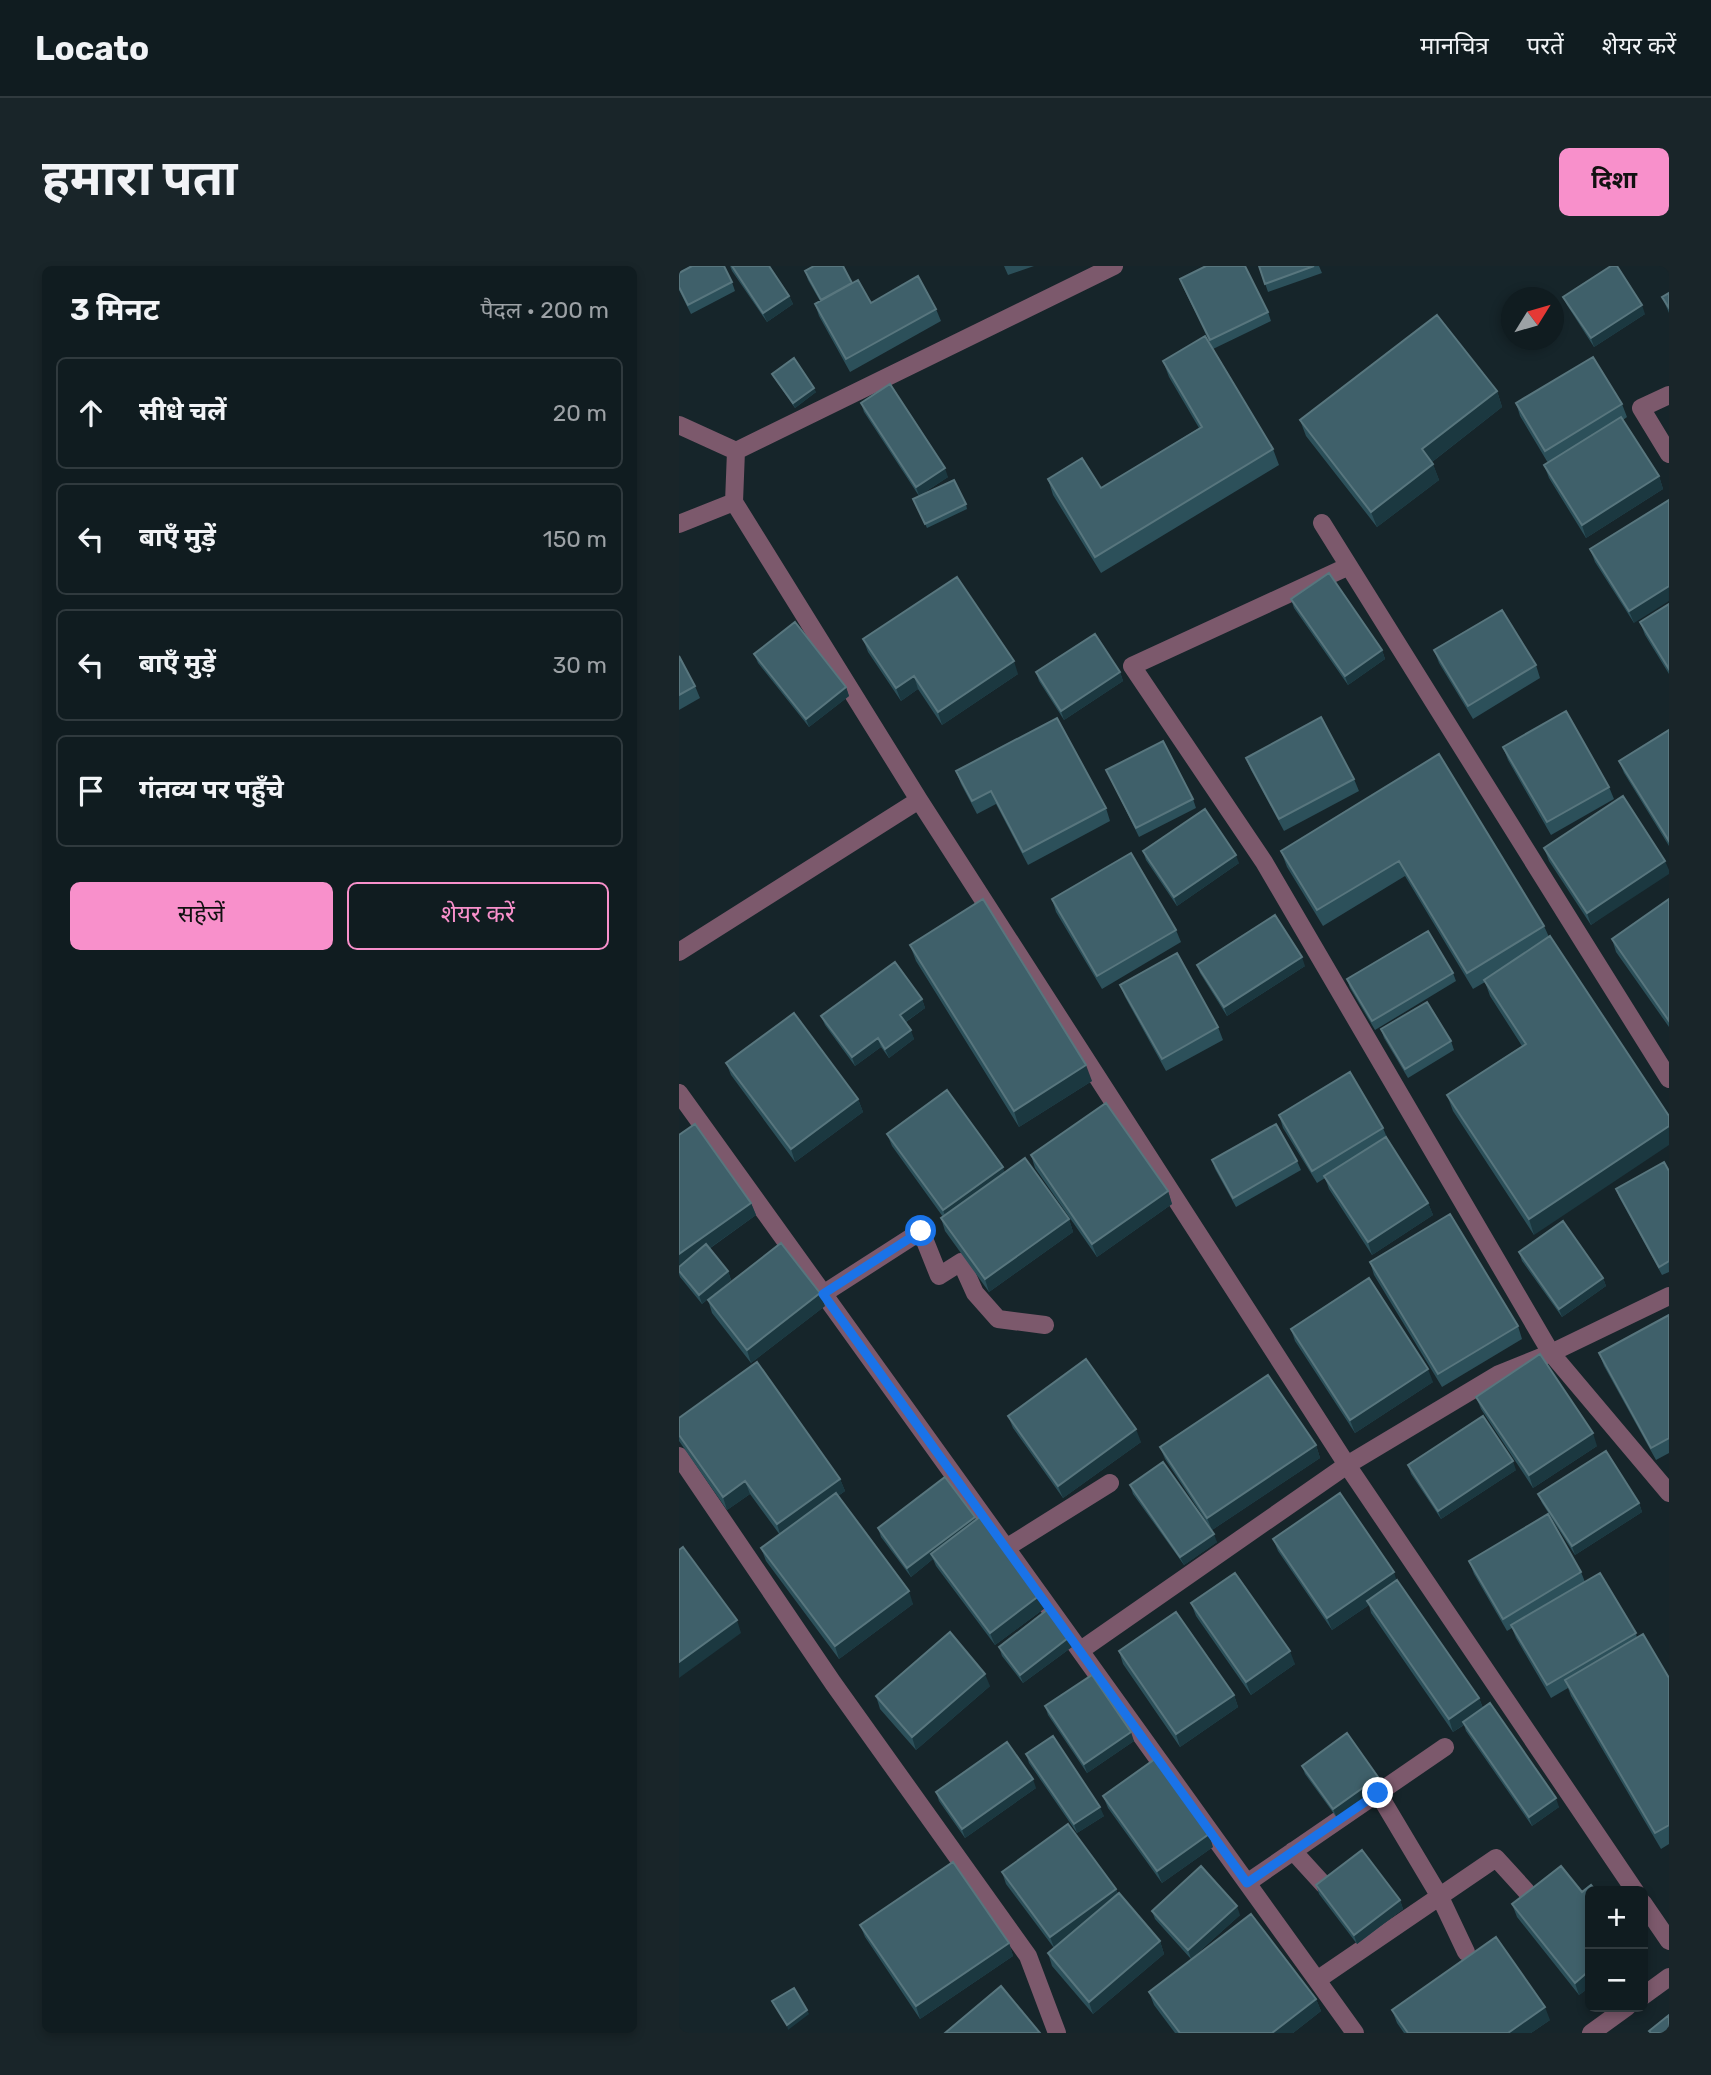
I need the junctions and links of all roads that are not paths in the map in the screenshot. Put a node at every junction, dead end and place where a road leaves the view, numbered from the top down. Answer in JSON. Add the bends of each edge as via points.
{"nodes":[{"id":1,"x":1114,"y":266,"type":"edge"},
{"id":2,"x":1669,"y":395,"type":"edge"},
{"id":3,"x":679,"y":425,"type":"edge"},
{"id":4,"x":736,"y":451,"type":"junction"},
{"id":5,"x":1669,"y":454,"type":"edge"},
{"id":6,"x":734,"y":502,"type":"junction"},
{"id":7,"x":1322,"y":523,"type":"dead end"},
{"id":8,"x":679,"y":524,"type":"edge"},
{"id":9,"x":1349,"y":566,"type":"junction"},
{"id":10,"x":919,"y":800,"type":"junction"},
{"id":11,"x":679,"y":952,"type":"edge"},
{"id":12,"x":1669,"y":1079,"type":"edge"},
{"id":13,"x":679,"y":1093,"type":"edge"},
{"id":14,"x":823,"y":1294,"type":"junction"},
{"id":15,"x":1669,"y":1296,"type":"edge"},
{"id":16,"x":1045,"y":1325,"type":"dead end"},
{"id":17,"x":1551,"y":1353,"type":"junction"},
{"id":18,"x":679,"y":1456,"type":"edge"},
{"id":19,"x":1347,"y":1465,"type":"junction"},
{"id":20,"x":1110,"y":1483,"type":"dead end"},
{"id":21,"x":1669,"y":1493,"type":"edge"},
{"id":22,"x":1006,"y":1548,"type":"junction"},
{"id":23,"x":1081,"y":1650,"type":"junction"},
{"id":24,"x":1445,"y":1747,"type":"dead end"},
{"id":25,"x":1378,"y":1793,"type":"junction"},
{"id":26,"x":1293,"y":1852,"type":"junction"},
{"id":27,"x":1247,"y":1883,"type":"junction"},
{"id":28,"x":1324,"y":1885,"type":"edge"},
{"id":29,"x":1632,"y":1886,"type":"edge"},
{"id":30,"x":1526,"y":1891,"type":"edge"},
{"id":31,"x":1440,"y":1897,"type":"junction"},
{"id":32,"x":1648,"y":1910,"type":"edge"},
{"id":33,"x":1669,"y":1941,"type":"edge"},
{"id":34,"x":1466,"y":1952,"type":"dead end"},
{"id":35,"x":1669,"y":1977,"type":"edge"},
{"id":36,"x":1317,"y":1980,"type":"junction"},
{"id":37,"x":1648,"y":1992,"type":"edge"},
{"id":38,"x":1620,"y":2012,"type":"edge"},
{"id":39,"x":1056,"y":2033,"type":"edge"},
{"id":40,"x":1355,"y":2033,"type":"edge"},
{"id":41,"x":1591,"y":2033,"type":"edge"}],
"edges":[{"from":1,"to":4,"type":"street"},
{"from":2,"to":5,"type":"street","via":[[1641,408]]},
{"from":3,"to":4,"type":"street"},
{"from":4,"to":6,"type":"street"},
{"from":6,"to":8,"type":"street"},
{"from":6,"to":10,"type":"street"},
{"from":7,"to":9,"type":"street"},
{"from":9,"to":12,"type":"street"},
{"from":9,"to":17,"type":"street","via":[[1132,666],[1263,862]]},
{"from":10,"to":11,"type":"street"},
{"from":10,"to":19,"type":"street"},
{"from":13,"to":14,"type":"street"},
{"from":14,"to":16,"type":"street","via":[[921,1231],[939,1276],[961,1262],[975,1293],[997,1319]]},
{"from":14,"to":22,"type":"street"},
{"from":15,"to":17,"type":"street"},
{"from":17,"to":19,"type":"street","via":[[1499,1374]]},
{"from":17,"to":21,"type":"street"},
{"from":18,"to":39,"type":"street","via":[[833,1683],[1028,1956]]},
{"from":19,"to":23,"type":"street"},
{"from":19,"to":29,"type":"street"},
{"from":20,"to":22,"type":"street"},
{"from":22,"to":23,"type":"street"},
{"from":23,"to":27,"type":"street"},
{"from":24,"to":25,"type":"street"},
{"from":25,"to":26,"type":"street"},
{"from":25,"to":31,"type":"street"},
{"from":26,"to":27,"type":"street"},
{"from":26,"to":28,"type":"street"},
{"from":27,"to":36,"type":"street"},
{"from":30,"to":31,"type":"street","via":[[1496,1858]]},
{"from":31,"to":34,"type":"street"},
{"from":31,"to":36,"type":"street"},
{"from":32,"to":33,"type":"street"},
{"from":35,"to":37,"type":"street"},
{"from":36,"to":40,"type":"street"},
{"from":38,"to":41,"type":"street"}]}
